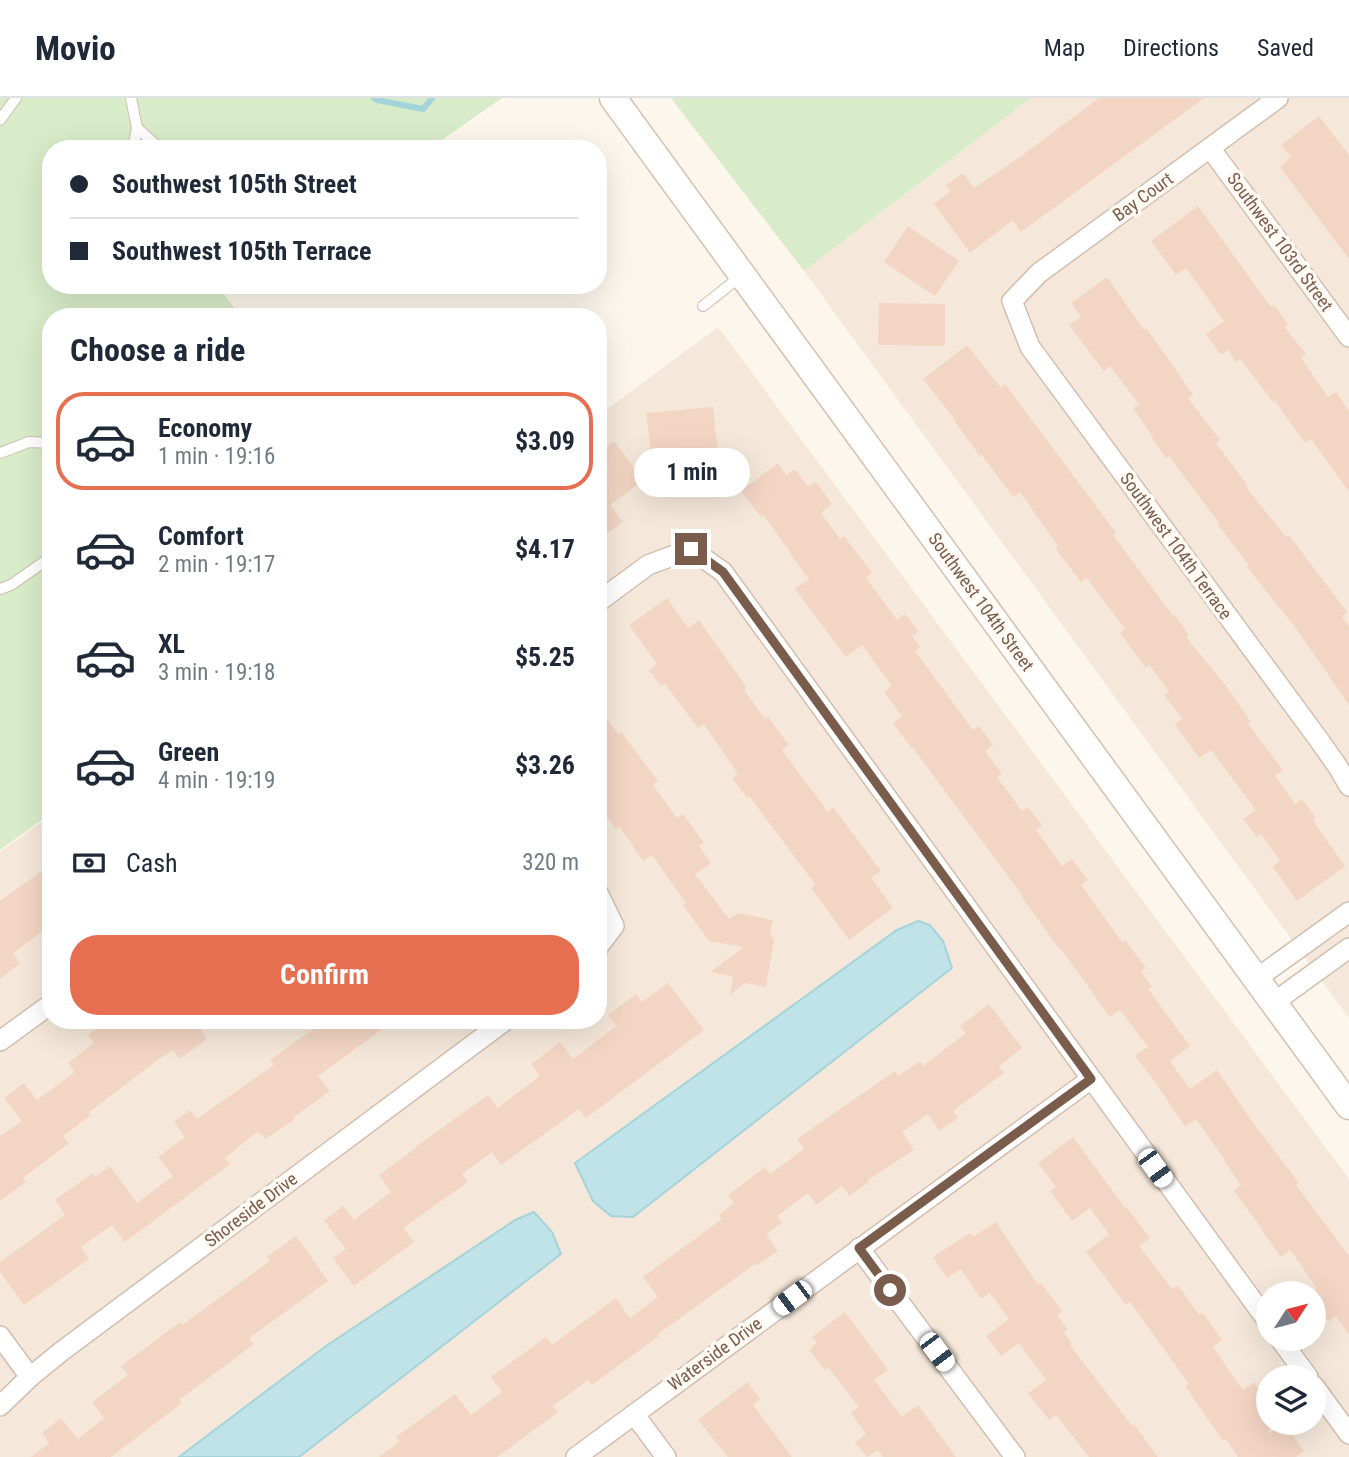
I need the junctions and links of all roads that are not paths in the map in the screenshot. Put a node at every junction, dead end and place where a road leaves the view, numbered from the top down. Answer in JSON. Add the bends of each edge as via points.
{"nodes":[{"id":1,"x":16,"y":98,"type":"edge"},
{"id":2,"x":131,"y":98,"type":"edge"},
{"id":3,"x":613,"y":98,"type":"edge"},
{"id":4,"x":1278,"y":98,"type":"edge"},
{"id":5,"x":0,"y":120,"type":"edge"},
{"id":6,"x":137,"y":128,"type":"junction"},
{"id":7,"x":135,"y":140,"type":"edge"},
{"id":8,"x":150,"y":140,"type":"edge"},
{"id":9,"x":1210,"y":148,"type":"junction"},
{"id":10,"x":743,"y":275,"type":"junction"},
{"id":11,"x":1012,"y":301,"type":"joint"},
{"id":12,"x":703,"y":306,"type":"dead end"},
{"id":13,"x":1349,"y":337,"type":"edge"},
{"id":14,"x":42,"y":443,"type":"edge"},
{"id":15,"x":0,"y":453,"type":"edge"},
{"id":16,"x":42,"y":563,"type":"edge"},
{"id":17,"x":0,"y":589,"type":"edge"},
{"id":18,"x":607,"y":595,"type":"edge"},
{"id":19,"x":1349,"y":786,"type":"edge"},
{"id":20,"x":607,"y":912,"type":"edge"},
{"id":21,"x":1349,"y":912,"type":"edge"},
{"id":22,"x":607,"y":935,"type":"edge"},
{"id":23,"x":1349,"y":948,"type":"edge"},
{"id":24,"x":1256,"y":979,"type":"junction"},
{"id":25,"x":1273,"y":1003,"type":"junction"},
{"id":26,"x":42,"y":1011,"type":"edge"},
{"id":27,"x":494,"y":1029,"type":"edge"},
{"id":28,"x":0,"y":1041,"type":"edge"},
{"id":29,"x":1091,"y":1079,"type":"junction"},
{"id":30,"x":1349,"y":1107,"type":"edge"},
{"id":31,"x":859,"y":1248,"type":"junction"},
{"id":32,"x":1256,"y":1305,"type":"edge"},
{"id":33,"x":0,"y":1336,"type":"edge"},
{"id":34,"x":30,"y":1377,"type":"junction"},
{"id":35,"x":1326,"y":1402,"type":"edge"},
{"id":36,"x":0,"y":1406,"type":"edge"},
{"id":37,"x":634,"y":1414,"type":"junction"},
{"id":38,"x":1349,"y":1434,"type":"edge"},
{"id":39,"x":576,"y":1457,"type":"edge"},
{"id":40,"x":666,"y":1457,"type":"edge"},
{"id":41,"x":1015,"y":1457,"type":"edge"}],
"edges":[{"from":1,"to":5,"type":"lane"},
{"from":2,"to":6,"type":"lane"},
{"from":3,"to":10,"type":"main road","name":"Southwest 104th Street"},
{"from":4,"to":9,"type":"street","name":"Bay Court"},
{"from":6,"to":7,"type":"lane"},
{"from":6,"to":8,"type":"lane"},
{"from":9,"to":11,"type":"street","name":"Bay Court","via":[[1039,273]]},
{"from":9,"to":13,"type":"street","name":"Southwest 103rd Street"},
{"from":10,"to":12,"type":"lane"},
{"from":10,"to":24,"type":"main road","name":"Southwest 104th Street"},
{"from":11,"to":19,"type":"street","name":"Southwest 104th Terrace","via":[[1030,347]]},
{"from":14,"to":15,"type":"lane","via":[[29,442]]},
{"from":16,"to":17,"type":"lane"},
{"from":18,"to":29,"type":"street","via":[[648,565],[691,549],[723,572]]},
{"from":20,"to":22,"type":"street","via":[[614,926]]},
{"from":21,"to":24,"type":"street"},
{"from":23,"to":25,"type":"street"},
{"from":24,"to":25,"type":"main road","name":"Southwest 104th Street"},
{"from":25,"to":30,"type":"main road","name":"Southwest 104th Street"},
{"from":26,"to":28,"type":"street"},
{"from":27,"to":34,"type":"street","name":"Shoreside Drive"},
{"from":29,"to":31,"type":"street","name":"Waterside Drive"},
{"from":29,"to":32,"type":"street"},
{"from":31,"to":37,"type":"street","name":"Waterside Drive"},
{"from":31,"to":41,"type":"street"},
{"from":33,"to":34,"type":"street"},
{"from":34,"to":36,"type":"street","name":"Shoreside Drive"},
{"from":35,"to":38,"type":"street"},
{"from":37,"to":39,"type":"street","name":"Waterside Drive"},
{"from":37,"to":40,"type":"street"}]}
